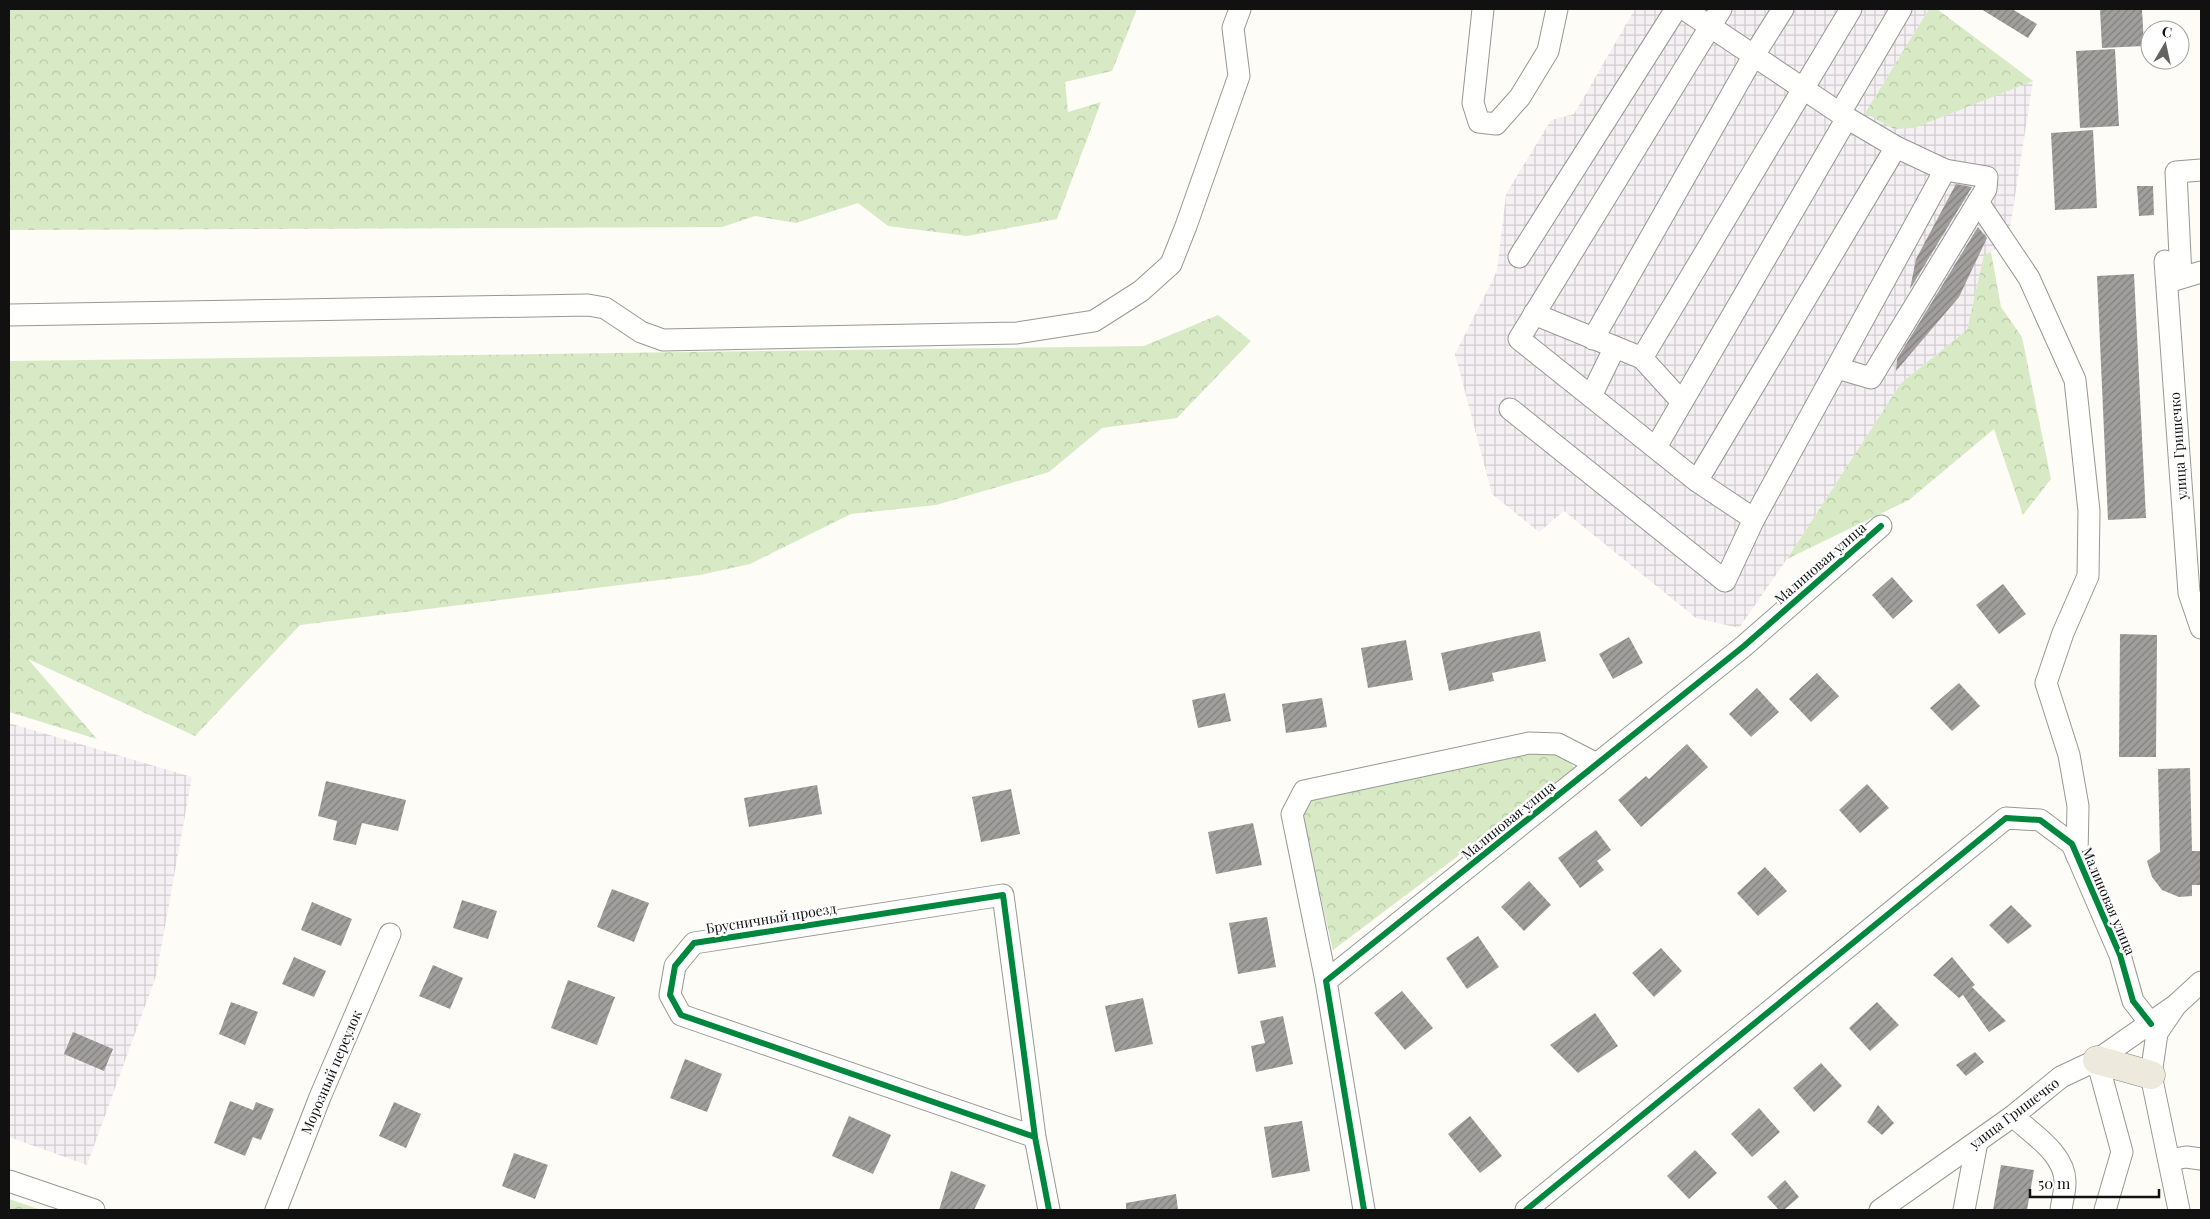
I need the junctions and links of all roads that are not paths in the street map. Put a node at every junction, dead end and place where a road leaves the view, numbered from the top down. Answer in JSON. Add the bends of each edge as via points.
{"nodes":[{"id":1,"x":1240,"y":9,"type":"edge"},
{"id":2,"x":1483,"y":9,"type":"edge"},
{"id":3,"x":1557,"y":9,"type":"edge"},
{"id":4,"x":1676,"y":9,"type":"edge"},
{"id":5,"x":1684,"y":9,"type":"edge"},
{"id":6,"x":1783,"y":9,"type":"edge"},
{"id":7,"x":1851,"y":9,"type":"edge"},
{"id":8,"x":1901,"y":9,"type":"edge"},
{"id":9,"x":1715,"y":17,"type":"edge"},
{"id":10,"x":1754,"y":55,"type":"junction"},
{"id":11,"x":1803,"y":89,"type":"junction"},
{"id":12,"x":1843,"y":116,"type":"junction"},
{"id":13,"x":1896,"y":147,"type":"junction"},
{"id":14,"x":1945,"y":170,"type":"junction"},
{"id":15,"x":2201,"y":170,"type":"edge"},
{"id":16,"x":1978,"y":202,"type":"junction"},
{"id":17,"x":1519,"y":257,"type":"dead end"},
{"id":18,"x":2165,"y":261,"type":"dead end"},
{"id":19,"x":2201,"y":272,"type":"edge"},
{"id":20,"x":2173,"y":280,"type":"junction"},
{"id":21,"x":1534,"y":314,"type":"junction"},
{"id":22,"x":9,"y":315,"type":"edge"},
{"id":23,"x":1593,"y":339,"type":"junction"},
{"id":24,"x":1614,"y":347,"type":"junction"},
{"id":25,"x":1642,"y":358,"type":"junction"},
{"id":26,"x":1837,"y":368,"type":"junction"},
{"id":27,"x":1591,"y":396,"type":"junction"},
{"id":28,"x":1682,"y":402,"type":"junction"},
{"id":29,"x":1510,"y":409,"type":"dead end"},
{"id":30,"x":1656,"y":447,"type":"junction"},
{"id":31,"x":1697,"y":481,"type":"junction"},
{"id":32,"x":1754,"y":519,"type":"junction"},
{"id":33,"x":1881,"y":526,"type":"dead end"},
{"id":34,"x":2195,"y":592,"type":"edge"},
{"id":35,"x":2201,"y":628,"type":"edge"},
{"id":36,"x":1597,"y":764,"type":"junction"},
{"id":37,"x":2077,"y":856,"type":"junction"},
{"id":38,"x":390,"y":934,"type":"dead end"},
{"id":39,"x":1326,"y":981,"type":"junction"},
{"id":40,"x":2201,"y":982,"type":"edge"},
{"id":41,"x":2176,"y":1005,"type":"junction"},
{"id":42,"x":2150,"y":1024,"type":"junction"},
{"id":43,"x":2097,"y":1060,"type":"junction"},
{"id":44,"x":2151,"y":1075,"type":"junction"},
{"id":45,"x":2013,"y":1116,"type":"junction"},
{"id":46,"x":1036,"y":1137,"type":"junction"},
{"id":47,"x":1977,"y":1142,"type":"junction"},
{"id":48,"x":2201,"y":1159,"type":"edge"},
{"id":49,"x":2168,"y":1160,"type":"junction"},
{"id":50,"x":9,"y":1181,"type":"edge"},
{"id":51,"x":94,"y":1210,"type":"edge"},
{"id":52,"x":276,"y":1210,"type":"edge"},
{"id":53,"x":1049,"y":1210,"type":"edge"},
{"id":54,"x":1364,"y":1210,"type":"edge"},
{"id":55,"x":1526,"y":1210,"type":"edge"},
{"id":56,"x":1880,"y":1210,"type":"edge"},
{"id":57,"x":1964,"y":1210,"type":"edge"},
{"id":58,"x":2061,"y":1210,"type":"edge"},
{"id":59,"x":2105,"y":1210,"type":"edge"},
{"id":60,"x":2179,"y":1210,"type":"edge"}],
"edges":[{"from":1,"to":22,"type":"street","via":[[1233,28],[1239,76],[1171,264],[1141,291],[1094,321],[1016,333],[663,340],[641,332],[605,308],[588,305]]},
{"from":2,"to":3,"type":"street","via":[[1473,102],[1479,122],[1496,124],[1520,97],[1548,51]]},
{"from":4,"to":17,"type":"street"},
{"from":5,"to":9,"type":"street"},
{"from":6,"to":10,"type":"street"},
{"from":7,"to":11,"type":"street"},
{"from":8,"to":12,"type":"street"},
{"from":9,"to":10,"type":"street"},
{"from":9,"to":21,"type":"street"},
{"from":10,"to":11,"type":"street"},
{"from":10,"to":23,"type":"street"},
{"from":11,"to":12,"type":"street"},
{"from":11,"to":25,"type":"street"},
{"from":12,"to":13,"type":"street"},
{"from":12,"to":28,"type":"street"},
{"from":13,"to":14,"type":"street"},
{"from":13,"to":31,"type":"street"},
{"from":14,"to":16,"type":"street","via":[[1986,177],[1986,189]]},
{"from":14,"to":26,"type":"street"},
{"from":15,"to":20,"type":"street","via":[[2176,172]]},
{"from":16,"to":26,"type":"street","via":[[1871,378]]},
{"from":16,"to":37,"type":"street","via":[[2029,278],[2075,380],[2089,511],[2088,576],[2046,683],[2069,755],[2078,806]]},
{"from":18,"to":20,"type":"street","name":"улица Гришечко"},
{"from":19,"to":20,"type":"street"},
{"from":20,"to":34,"type":"street","name":"улица Гришечко"},
{"from":21,"to":23,"type":"street"},
{"from":21,"to":27,"type":"street","via":[[1519,339]]},
{"from":23,"to":24,"type":"street"},
{"from":24,"to":25,"type":"street"},
{"from":24,"to":27,"type":"street"},
{"from":25,"to":28,"type":"street"},
{"from":26,"to":32,"type":"street"},
{"from":27,"to":30,"type":"street"},
{"from":28,"to":30,"type":"street"},
{"from":29,"to":32,"type":"street","via":[[1725,581]]},
{"from":30,"to":31,"type":"street"},
{"from":31,"to":32,"type":"street"},
{"from":33,"to":36,"type":"street","name":"Малиновая улица","via":[[1744,646]]},
{"from":34,"to":35,"type":"street","name":"улица Гришечко"},
{"from":36,"to":39,"type":"street","name":"Малиновая улица"},
{"from":36,"to":39,"type":"street","via":[[1558,744],[1529,743],[1304,791],[1292,814]]},
{"from":37,"to":42,"type":"street","name":"Малиновая улица","via":[[2120,954],[2133,1001]]},
{"from":37,"to":55,"type":"street","name":"Малиновая улица","via":[[2072,844],[2040,820],[2006,818]]},
{"from":38,"to":52,"type":"street","name":"Морозный переулок"},
{"from":39,"to":54,"type":"street"},
{"from":40,"to":41,"type":"street"},
{"from":41,"to":42,"type":"street","name":"улица Гришечко"},
{"from":41,"to":44,"type":"street","via":[[2157,1033]]},
{"from":42,"to":43,"type":"street","name":"улица Гришечко"},
{"from":43,"to":44,"type":"main road"},
{"from":43,"to":45,"type":"street","name":"улица Гришечко","via":[[2061,1077]]},
{"from":43,"to":59,"type":"street","via":[[2122,1152]]},
{"from":44,"to":49,"type":"street"},
{"from":45,"to":47,"type":"street","name":"улица Гришечко"},
{"from":45,"to":58,"type":"street","via":[[2055,1154],[2063,1169],[2066,1182]]},
{"from":46,"to":46,"type":"street","name":"Брусничный проезд","via":[[1003,895],[694,943],[675,966],[670,994],[681,1016]]},
{"from":46,"to":53,"type":"street","name":"Брусничный проезд"},
{"from":47,"to":56,"type":"street","name":"улица Гришечко"},
{"from":47,"to":57,"type":"street"},
{"from":48,"to":49,"type":"street"},
{"from":49,"to":60,"type":"street"},
{"from":50,"to":51,"type":"street"}]}
